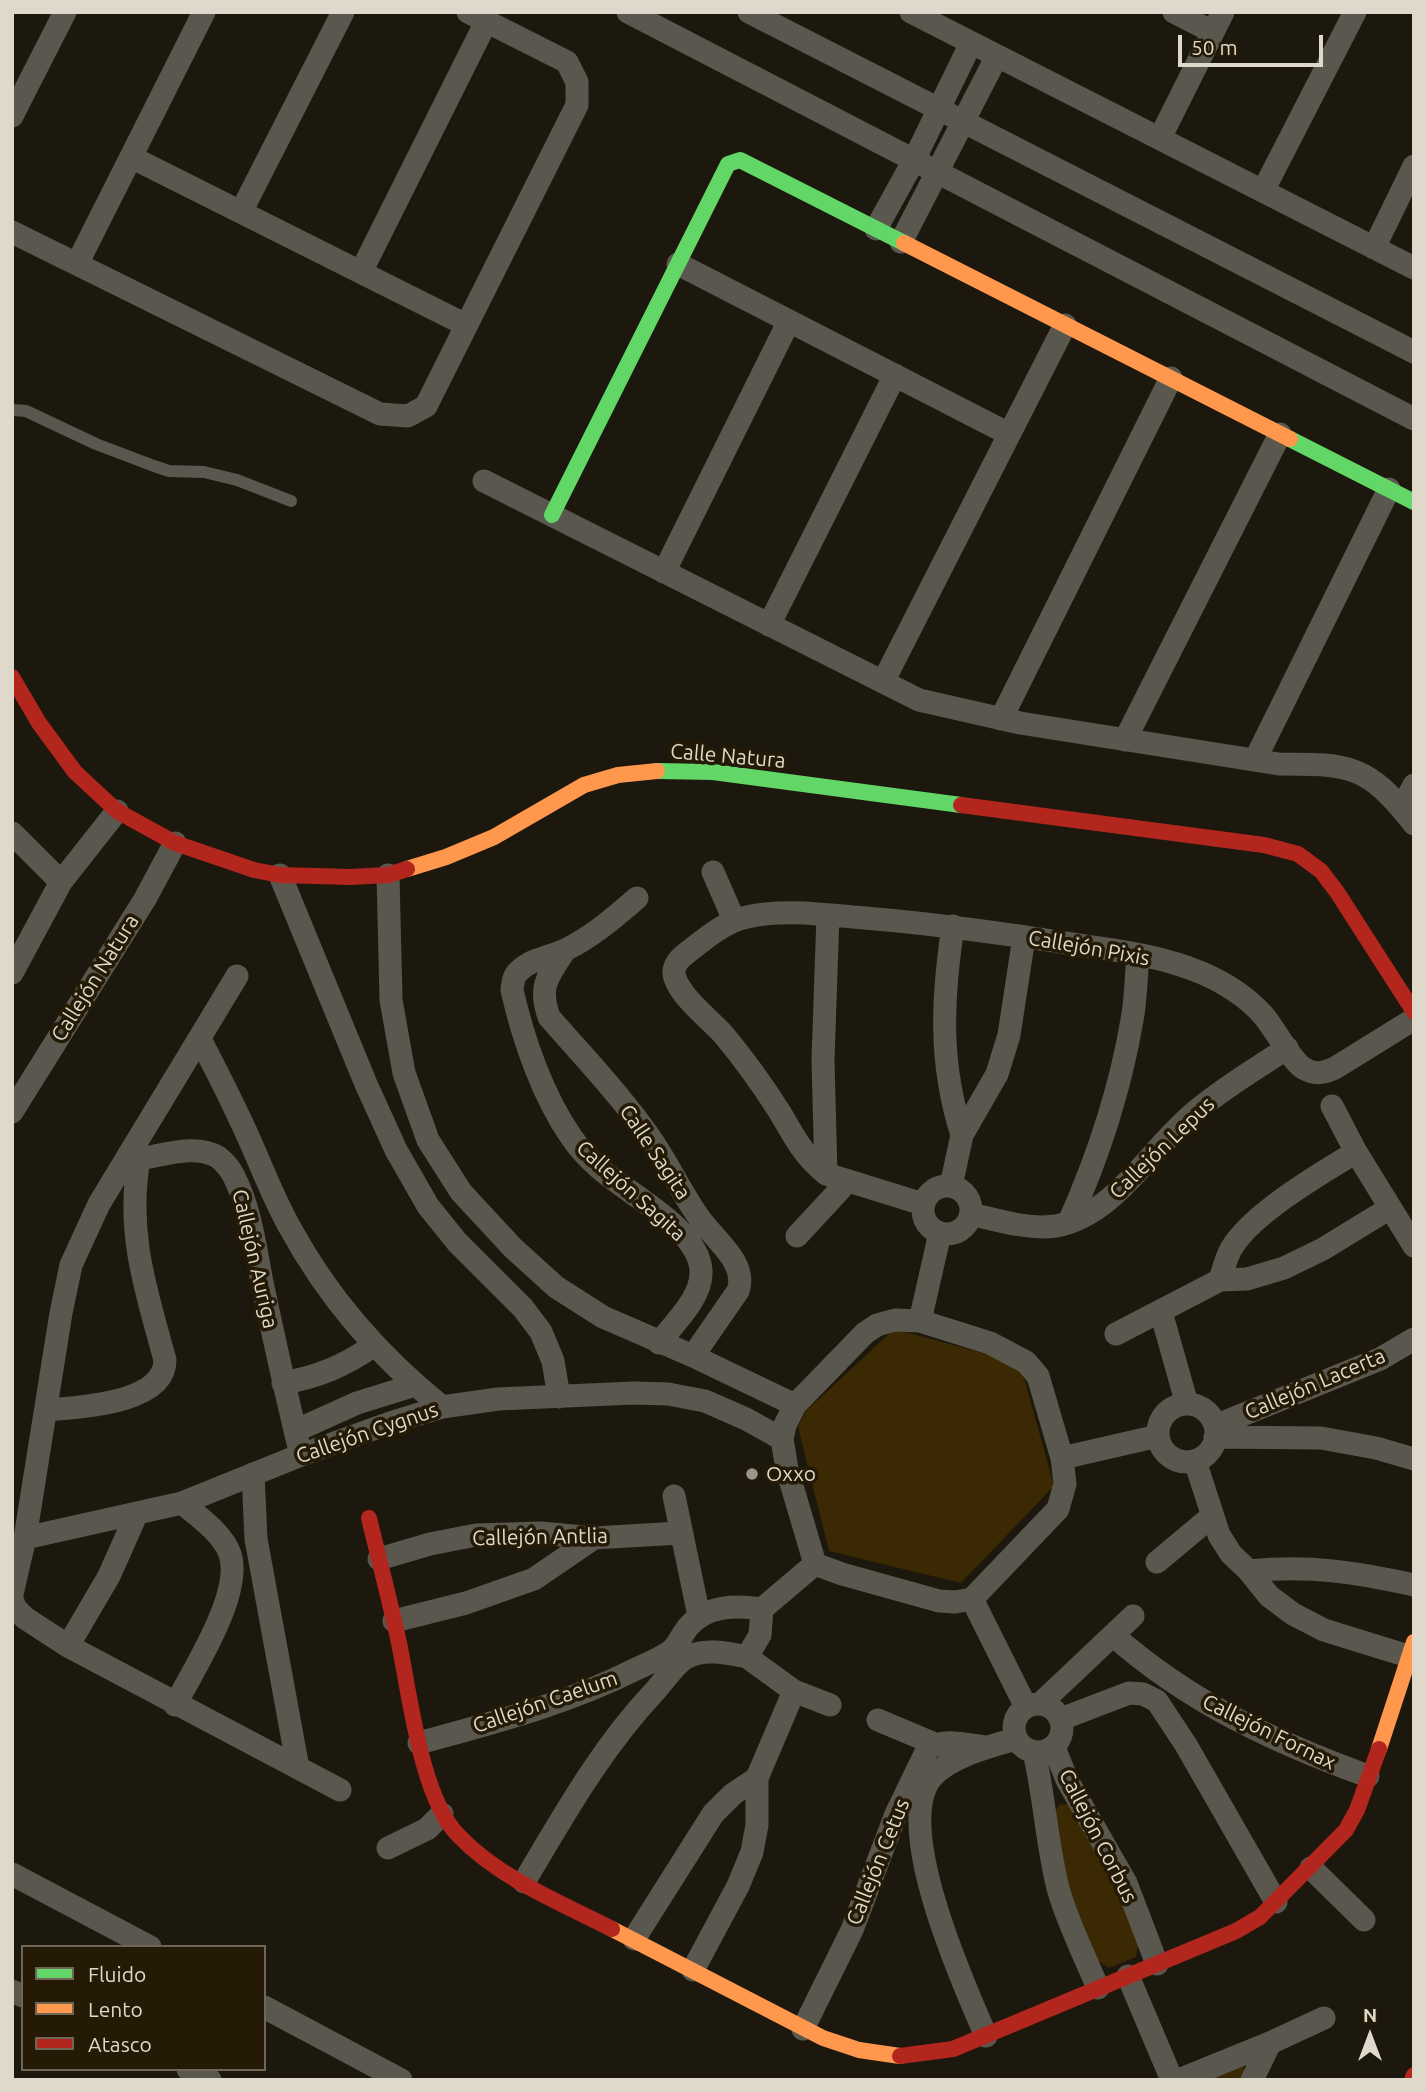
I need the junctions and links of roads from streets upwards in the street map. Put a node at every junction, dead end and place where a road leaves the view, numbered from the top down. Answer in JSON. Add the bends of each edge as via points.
{"nodes":[{"id":1,"x":65,"y":12,"type":"edge"},
{"id":2,"x":204,"y":12,"type":"edge"},
{"id":3,"x":343,"y":12,"type":"edge"},
{"id":4,"x":628,"y":12,"type":"edge"},
{"id":5,"x":749,"y":12,"type":"edge"},
{"id":6,"x":911,"y":12,"type":"edge"},
{"id":7,"x":1174,"y":12,"type":"edge"},
{"id":8,"x":1355,"y":12,"type":"edge"},
{"id":9,"x":477,"y":17,"type":"edge"},
{"id":10,"x":1218,"y":22,"type":"edge"},
{"id":11,"x":971,"y":43,"type":"junction"},
{"id":12,"x":997,"y":56,"type":"junction"},
{"id":13,"x":939,"y":108,"type":"junction"},
{"id":14,"x":12,"y":116,"type":"edge"},
{"id":15,"x":963,"y":121,"type":"junction"},
{"id":16,"x":1160,"y":138,"type":"junction"},
{"id":17,"x":131,"y":158,"type":"junction"},
{"id":18,"x":914,"y":160,"type":"junction"},
{"id":19,"x":1414,"y":166,"type":"edge"},
{"id":20,"x":937,"y":173,"type":"junction"},
{"id":21,"x":1263,"y":191,"type":"junction"},
{"id":22,"x":242,"y":212,"type":"junction"},
{"id":23,"x":876,"y":229,"type":"junction"},
{"id":24,"x":12,"y":232,"type":"edge"},
{"id":25,"x":901,"y":242,"type":"junction"},
{"id":26,"x":1374,"y":248,"type":"junction"},
{"id":27,"x":77,"y":264,"type":"junction"},
{"id":28,"x":678,"y":264,"type":"junction"},
{"id":29,"x":1414,"y":268,"type":"edge"},
{"id":30,"x":361,"y":272,"type":"junction"},
{"id":31,"x":789,"y":321,"type":"junction"},
{"id":32,"x":466,"y":325,"type":"junction"},
{"id":33,"x":1065,"y":325,"type":"junction"},
{"id":34,"x":1414,"y":352,"type":"edge"},
{"id":35,"x":895,"y":375,"type":"junction"},
{"id":36,"x":1171,"y":379,"type":"junction"},
{"id":37,"x":1414,"y":419,"type":"edge"},
{"id":38,"x":1009,"y":434,"type":"junction"},
{"id":39,"x":1280,"y":434,"type":"junction"},
{"id":40,"x":484,"y":481,"type":"dead end"},
{"id":41,"x":1389,"y":489,"type":"junction"},
{"id":42,"x":1414,"y":502,"type":"edge"},
{"id":43,"x":552,"y":515,"type":"junction"},
{"id":44,"x":664,"y":572,"type":"junction"},
{"id":45,"x":769,"y":625,"type":"junction"},
{"id":46,"x":12,"y":677,"type":"edge"},
{"id":47,"x":883,"y":682,"type":"junction"},
{"id":48,"x":1002,"y":719,"type":"junction"},
{"id":49,"x":1125,"y":740,"type":"junction"},
{"id":50,"x":1255,"y":760,"type":"junction"},
{"id":51,"x":1414,"y":785,"type":"edge"},
{"id":52,"x":117,"y":811,"type":"junction"},
{"id":53,"x":1408,"y":816,"type":"edge"},
{"id":54,"x":12,"y":833,"type":"edge"},
{"id":55,"x":176,"y":843,"type":"junction"},
{"id":56,"x":713,"y":872,"type":"dead end"},
{"id":57,"x":280,"y":875,"type":"junction"},
{"id":58,"x":388,"y":875,"type":"junction"},
{"id":59,"x":61,"y":882,"type":"junction"},
{"id":60,"x":637,"y":898,"type":"dead end"},
{"id":61,"x":828,"y":915,"type":"junction"},
{"id":62,"x":734,"y":920,"type":"junction"},
{"id":63,"x":953,"y":926,"type":"junction"},
{"id":64,"x":1024,"y":937,"type":"junction"},
{"id":65,"x":565,"y":950,"type":"junction"},
{"id":66,"x":1138,"y":955,"type":"junction"},
{"id":67,"x":12,"y":973,"type":"edge"},
{"id":68,"x":237,"y":976,"type":"dead end"},
{"id":69,"x":1414,"y":1012,"type":"edge"},
{"id":70,"x":549,"y":1017,"type":"junction"},
{"id":71,"x":1414,"y":1019,"type":"edge"},
{"id":72,"x":526,"y":1033,"type":"junction"},
{"id":73,"x":200,"y":1039,"type":"junction"},
{"id":74,"x":1287,"y":1048,"type":"junction"},
{"id":75,"x":1332,"y":1106,"type":"dead end"},
{"id":76,"x":12,"y":1112,"type":"edge"},
{"id":77,"x":962,"y":1135,"type":"junction"},
{"id":78,"x":1356,"y":1152,"type":"junction"},
{"id":79,"x":132,"y":1159,"type":"junction"},
{"id":80,"x":837,"y":1178,"type":"junction"},
{"id":81,"x":951,"y":1186,"type":"junction"},
{"id":82,"x":923,"y":1204,"type":"junction"},
{"id":83,"x":1390,"y":1208,"type":"junction"},
{"id":84,"x":971,"y":1214,"type":"junction"},
{"id":85,"x":1069,"y":1222,"type":"junction"},
{"id":86,"x":690,"y":1225,"type":"junction"},
{"id":87,"x":940,"y":1233,"type":"junction"},
{"id":88,"x":797,"y":1236,"type":"dead end"},
{"id":89,"x":1414,"y":1246,"type":"edge"},
{"id":90,"x":1220,"y":1280,"type":"junction"},
{"id":91,"x":1161,"y":1312,"type":"junction"},
{"id":92,"x":920,"y":1321,"type":"junction"},
{"id":93,"x":1116,"y":1334,"type":"dead end"},
{"id":94,"x":1414,"y":1339,"type":"edge"},
{"id":95,"x":659,"y":1343,"type":"junction"},
{"id":96,"x":373,"y":1346,"type":"junction"},
{"id":97,"x":693,"y":1356,"type":"junction"},
{"id":98,"x":283,"y":1382,"type":"junction"},
{"id":99,"x":415,"y":1385,"type":"junction"},
{"id":100,"x":559,"y":1397,"type":"junction"},
{"id":101,"x":1187,"y":1404,"type":"junction"},
{"id":102,"x":795,"y":1405,"type":"junction"},
{"id":103,"x":442,"y":1407,"type":"junction"},
{"id":104,"x":46,"y":1410,"type":"junction"},
{"id":105,"x":295,"y":1431,"type":"junction"},
{"id":106,"x":1215,"y":1431,"type":"junction"},
{"id":107,"x":1158,"y":1436,"type":"junction"},
{"id":108,"x":782,"y":1439,"type":"junction"},
{"id":109,"x":301,"y":1455,"type":"junction"},
{"id":110,"x":1062,"y":1458,"type":"junction"},
{"id":111,"x":1414,"y":1459,"type":"edge"},
{"id":112,"x":1195,"y":1461,"type":"junction"},
{"id":113,"x":253,"y":1474,"type":"junction"},
{"id":114,"x":674,"y":1496,"type":"dead end"},
{"id":115,"x":183,"y":1503,"type":"junction"},
{"id":116,"x":137,"y":1513,"type":"junction"},
{"id":117,"x":1212,"y":1516,"type":"junction"},
{"id":118,"x":369,"y":1518,"type":"dead end"},
{"id":119,"x":680,"y":1532,"type":"junction"},
{"id":120,"x":25,"y":1538,"type":"junction"},
{"id":121,"x":594,"y":1538,"type":"junction"},
{"id":122,"x":379,"y":1559,"type":"junction"},
{"id":123,"x":1157,"y":1562,"type":"dead end"},
{"id":124,"x":816,"y":1564,"type":"junction"},
{"id":125,"x":1249,"y":1571,"type":"junction"},
{"id":126,"x":1414,"y":1585,"type":"edge"},
{"id":127,"x":12,"y":1596,"type":"edge"},
{"id":128,"x":972,"y":1599,"type":"junction"},
{"id":129,"x":762,"y":1609,"type":"junction"},
{"id":130,"x":699,"y":1616,"type":"junction"},
{"id":131,"x":1133,"y":1616,"type":"dead end"},
{"id":132,"x":394,"y":1621,"type":"junction"},
{"id":133,"x":1114,"y":1636,"type":"junction"},
{"id":134,"x":68,"y":1646,"type":"junction"},
{"id":135,"x":1411,"y":1649,"type":"edge"},
{"id":136,"x":680,"y":1654,"type":"junction"},
{"id":137,"x":747,"y":1657,"type":"junction"},
{"id":138,"x":794,"y":1691,"type":"junction"},
{"id":139,"x":176,"y":1704,"type":"junction"},
{"id":140,"x":830,"y":1705,"type":"dead end"},
{"id":141,"x":1033,"y":1705,"type":"junction"},
{"id":142,"x":1061,"y":1719,"type":"junction"},
{"id":143,"x":878,"y":1720,"type":"dead end"},
{"id":144,"x":419,"y":1743,"type":"junction"},
{"id":145,"x":935,"y":1744,"type":"junction"},
{"id":146,"x":1035,"y":1746,"type":"junction"},
{"id":147,"x":985,"y":1747,"type":"junction"},
{"id":148,"x":298,"y":1768,"type":"junction"},
{"id":149,"x":1368,"y":1776,"type":"junction"},
{"id":150,"x":757,"y":1778,"type":"junction"},
{"id":151,"x":917,"y":1786,"type":"junction"},
{"id":152,"x":340,"y":1790,"type":"dead end"},
{"id":153,"x":1079,"y":1803,"type":"junction"},
{"id":154,"x":1046,"y":1810,"type":"junction"},
{"id":155,"x":442,"y":1814,"type":"junction"},
{"id":156,"x":388,"y":1848,"type":"dead end"},
{"id":157,"x":1311,"y":1868,"type":"junction"},
{"id":158,"x":12,"y":1874,"type":"edge"},
{"id":159,"x":524,"y":1882,"type":"junction"},
{"id":160,"x":1268,"y":1910,"type":"junction"},
{"id":161,"x":1356,"y":1922,"type":"dead end"},
{"id":162,"x":634,"y":1939,"type":"junction"},
{"id":163,"x":146,"y":1945,"type":"edge"},
{"id":164,"x":1157,"y":1964,"type":"junction"},
{"id":165,"x":693,"y":1970,"type":"junction"},
{"id":166,"x":1129,"y":1976,"type":"junction"},
{"id":167,"x":1098,"y":1988,"type":"junction"},
{"id":168,"x":266,"y":2008,"type":"edge"},
{"id":169,"x":1324,"y":2018,"type":"dead end"},
{"id":170,"x":803,"y":2029,"type":"junction"},
{"id":171,"x":986,"y":2036,"type":"junction"},
{"id":172,"x":1269,"y":2043,"type":"junction"},
{"id":173,"x":192,"y":2071,"type":"edge"},
{"id":174,"x":394,"y":2078,"type":"edge"},
{"id":175,"x":210,"y":2080,"type":"edge"},
{"id":176,"x":1172,"y":2080,"type":"edge"},
{"id":177,"x":1179,"y":2080,"type":"edge"},
{"id":178,"x":1252,"y":2080,"type":"edge"}],
"edges":[{"from":1,"to":14,"type":"street"},
{"from":2,"to":17,"type":"street"},
{"from":3,"to":22,"type":"street"},
{"from":4,"to":18,"type":"street"},
{"from":5,"to":13,"type":"street"},
{"from":6,"to":11,"type":"street"},
{"from":7,"to":10,"type":"street"},
{"from":8,"to":21,"type":"street"},
{"from":9,"to":30,"type":"street"},
{"from":9,"to":32,"type":"street","via":[[567,62],[577,82],[577,105]]},
{"from":10,"to":16,"type":"street"},
{"from":11,"to":12,"type":"street"},
{"from":11,"to":13,"type":"street"},
{"from":12,"to":15,"type":"street"},
{"from":12,"to":16,"type":"street"},
{"from":13,"to":15,"type":"street"},
{"from":13,"to":18,"type":"street"},
{"from":15,"to":20,"type":"street"},
{"from":15,"to":34,"type":"street"},
{"from":16,"to":21,"type":"street"},
{"from":17,"to":22,"type":"street"},
{"from":17,"to":27,"type":"street"},
{"from":18,"to":20,"type":"street"},
{"from":18,"to":23,"type":"street"},
{"from":19,"to":26,"type":"street"},
{"from":20,"to":25,"type":"street"},
{"from":20,"to":37,"type":"street"},
{"from":21,"to":26,"type":"street"},
{"from":22,"to":30,"type":"street"},
{"from":23,"to":25,"type":"street"},
{"from":23,"to":28,"type":"street","via":[[734,160]]},
{"from":24,"to":27,"type":"street"},
{"from":25,"to":33,"type":"street"},
{"from":26,"to":29,"type":"street"},
{"from":27,"to":32,"type":"street","via":[[380,414],[408,416],[426,405]]},
{"from":28,"to":31,"type":"street"},
{"from":28,"to":43,"type":"street"},
{"from":30,"to":32,"type":"street"},
{"from":31,"to":35,"type":"street"},
{"from":31,"to":44,"type":"street"},
{"from":33,"to":36,"type":"street"},
{"from":33,"to":38,"type":"street"},
{"from":35,"to":38,"type":"street"},
{"from":35,"to":45,"type":"street"},
{"from":36,"to":39,"type":"street"},
{"from":36,"to":48,"type":"street"},
{"from":38,"to":47,"type":"street"},
{"from":39,"to":41,"type":"street"},
{"from":39,"to":49,"type":"street"},
{"from":40,"to":43,"type":"street"},
{"from":41,"to":42,"type":"street"},
{"from":41,"to":50,"type":"street"},
{"from":43,"to":44,"type":"street"},
{"from":44,"to":45,"type":"street"},
{"from":45,"to":47,"type":"street"},
{"from":46,"to":52,"type":"street","name":"Calle Natura","via":[[38,723],[75,772]]},
{"from":47,"to":48,"type":"street","via":[[919,701]]},
{"from":48,"to":49,"type":"street"},
{"from":49,"to":50,"type":"street"},
{"from":50,"to":53,"type":"street","via":[[1359,771],[1392,795]]},
{"from":51,"to":53,"type":"street"},
{"from":52,"to":55,"type":"street","name":"Calle Natura"},
{"from":52,"to":59,"type":"street"},
{"from":54,"to":59,"type":"street"},
{"from":55,"to":57,"type":"street","name":"Calle Natura"},
{"from":55,"to":76,"type":"street","name":"Callejón Natura"},
{"from":56,"to":62,"type":"street"},
{"from":57,"to":58,"type":"street","name":"Calle Natura"},
{"from":57,"to":100,"type":"street","via":[[396,1150],[428,1206],[541,1332],[553,1361]]},
{"from":58,"to":69,"type":"street","name":"Calle Natura","via":[[494,837],[584,785],[662,770],[713,772],[1264,845],[1298,854],[1321,871]]},
{"from":58,"to":95,"type":"street","via":[[391,1000],[404,1073],[428,1140],[461,1192],[556,1287],[603,1317]]},
{"from":59,"to":67,"type":"street"},
{"from":60,"to":65,"type":"street","name":"Callejón Sagita"},
{"from":61,"to":62,"type":"street","name":"Callejón Pixis","via":[[776,914]]},
{"from":61,"to":63,"type":"street","name":"Callejón Pixis"},
{"from":61,"to":80,"type":"street","via":[[823,1060]]},
{"from":62,"to":80,"type":"street","name":"Callejón Pixis","via":[[684,954],[677,962],[675,979],[753,1072],[796,1143],[811,1161]]},
{"from":63,"to":64,"type":"street","name":"Callejón Pixis"},
{"from":63,"to":77,"type":"street","via":[[943,1020],[948,1083]]},
{"from":64,"to":66,"type":"street","name":"Callejón Pixis"},
{"from":64,"to":77,"type":"street","via":[[1009,1035],[996,1074]]},
{"from":65,"to":70,"type":"street","via":[[543,990]]},
{"from":65,"to":72,"type":"street","name":"Callejón Sagita","via":[[525,966],[513,980]]},
{"from":66,"to":74,"type":"street","name":"Callejón Pixis","via":[[1187,967],[1230,985],[1262,1014]]},
{"from":66,"to":85,"type":"street","name":"Callejón Lepus","via":[[1133,1017],[1119,1087]]},
{"from":68,"to":73,"type":"street"},
{"from":70,"to":72,"type":"street"},
{"from":70,"to":86,"type":"street","name":"Calle Sagita","via":[[646,1131]]},
{"from":71,"to":74,"type":"street","name":"Callejón Pixis","via":[[1321,1073],[1308,1075]]},
{"from":72,"to":86,"type":"street","name":"Callejón Sagita","via":[[554,1110],[573,1139],[597,1167]]},
{"from":73,"to":79,"type":"street"},
{"from":73,"to":96,"type":"street","name":"Callejón Auriga","via":[[288,1225],[336,1300]]},
{"from":74,"to":85,"type":"street","name":"Callejón Lepus","via":[[1195,1111],[1107,1202]]},
{"from":75,"to":78,"type":"street"},
{"from":77,"to":81,"type":"street"},
{"from":78,"to":83,"type":"street"},
{"from":78,"to":90,"type":"street","via":[[1255,1222],[1231,1249]]},
{"from":79,"to":98,"type":"street","name":"Callejón Auriga","via":[[199,1152],[216,1156],[228,1167],[247,1214]]},
{"from":79,"to":104,"type":"street","via":[[99,1204],[71,1265]]},
{"from":79,"to":104,"type":"street","via":[[134,1226],[165,1371],[137,1394]]},
{"from":80,"to":82,"type":"street","name":"Callejón Pixis"},
{"from":80,"to":88,"type":"street"},
{"from":81,"to":82,"type":"street","via":[[934,1190]]},
{"from":81,"to":84,"type":"street","via":[[964,1193]]},
{"from":82,"to":87,"type":"street","via":[[926,1222]]},
{"from":83,"to":89,"type":"street"},
{"from":83,"to":90,"type":"street","via":[[1284,1268],[1247,1279]]},
{"from":84,"to":85,"type":"street","name":"Callejón Lepus","via":[[1032,1226]]},
{"from":84,"to":87,"type":"street","via":[[960,1231]]},
{"from":86,"to":95,"type":"street","name":"Callejón Sagita","via":[[700,1281]]},
{"from":86,"to":97,"type":"street","name":"Calle Sagita","via":[[733,1261],[741,1283]]},
{"from":87,"to":92,"type":"street"},
{"from":90,"to":91,"type":"street"},
{"from":91,"to":93,"type":"street"},
{"from":91,"to":101,"type":"street"},
{"from":92,"to":102,"type":"street","via":[[895,1320],[871,1329]]},
{"from":92,"to":110,"type":"street","via":[[989,1343],[1026,1362],[1038,1376]]},
{"from":94,"to":106,"type":"street","name":"Callejón Lacerta","via":[[1380,1359]]},
{"from":95,"to":97,"type":"street"},
{"from":96,"to":98,"type":"street","via":[[335,1370]]},
{"from":96,"to":99,"type":"street","name":"Callejón Auriga"},
{"from":97,"to":102,"type":"street"},
{"from":98,"to":105,"type":"street","name":"Callejón Auriga"},
{"from":99,"to":103,"type":"street","name":"Callejón Auriga"},
{"from":99,"to":105,"type":"street","name":"Callejón Cygnus","via":[[356,1402]]},
{"from":100,"to":103,"type":"street","name":"Callejón Cygnus"},
{"from":100,"to":108,"type":"street","name":"Callejón Cygnus","via":[[668,1394],[705,1401]]},
{"from":101,"to":106,"type":"street","via":[[1205,1410]]},
{"from":101,"to":107,"type":"street","via":[[1165,1413]]},
{"from":102,"to":108,"type":"street"},
{"from":103,"to":109,"type":"street","name":"Callejón Cygnus"},
{"from":104,"to":120,"type":"street"},
{"from":105,"to":109,"type":"street","name":"Callejón Auriga"},
{"from":106,"to":111,"type":"street","name":"Callejón Lacerta","via":[[1321,1438]]},
{"from":106,"to":112,"type":"street","via":[[1212,1447]]},
{"from":107,"to":110,"type":"street"},
{"from":107,"to":112,"type":"street","via":[[1171,1457]]},
{"from":108,"to":124,"type":"street"},
{"from":109,"to":113,"type":"street","name":"Callejón Cygnus"},
{"from":110,"to":128,"type":"street","via":[[1065,1485],[1058,1509]]},
{"from":112,"to":117,"type":"street"},
{"from":113,"to":115,"type":"street","name":"Callejón Cygnus"},
{"from":113,"to":148,"type":"street","via":[[256,1539]]},
{"from":114,"to":119,"type":"street"},
{"from":115,"to":116,"type":"street","name":"Callejón Cygnus"},
{"from":115,"to":139,"type":"street","via":[[223,1544],[233,1572],[218,1622]]},
{"from":116,"to":120,"type":"street","name":"Callejón Cygnus"},
{"from":116,"to":134,"type":"street","via":[[109,1576]]},
{"from":117,"to":123,"type":"street"},
{"from":117,"to":125,"type":"street","via":[[1231,1553]]},
{"from":118,"to":122,"type":"street"},
{"from":119,"to":121,"type":"street","name":"Callejón Antlia"},
{"from":119,"to":130,"type":"street"},
{"from":120,"to":127,"type":"street"},
{"from":121,"to":122,"type":"street","name":"Callejón Antlia","via":[[541,1533],[476,1535]]},
{"from":121,"to":132,"type":"street","via":[[534,1579]]},
{"from":122,"to":132,"type":"street"},
{"from":124,"to":128,"type":"street","via":[[939,1601]]},
{"from":124,"to":129,"type":"street"},
{"from":125,"to":126,"type":"street","via":[[1325,1569]]},
{"from":125,"to":135,"type":"street","via":[[1269,1596],[1324,1630]]},
{"from":127,"to":134,"type":"street","via":[[24,1618]]},
{"from":128,"to":141,"type":"street"},
{"from":129,"to":130,"type":"street","via":[[730,1607]]},
{"from":129,"to":137,"type":"street","via":[[760,1634]]},
{"from":130,"to":136,"type":"street","name":"Callejón Caelum","via":[[683,1634]]},
{"from":131,"to":133,"type":"street"},
{"from":132,"to":144,"type":"street"},
{"from":133,"to":141,"type":"street"},
{"from":133,"to":149,"type":"street","name":"Callejón Fornax","via":[[1172,1683],[1223,1712],[1281,1742]]},
{"from":134,"to":139,"type":"street"},
{"from":135,"to":149,"type":"street"},
{"from":136,"to":137,"type":"street","name":"Callejón Caelum","via":[[714,1652]]},
{"from":136,"to":144,"type":"street","name":"Callejón Caelum","via":[[566,1700]]},
{"from":136,"to":159,"type":"street","name":"Callejón Caelum","via":[[605,1750]]},
{"from":137,"to":138,"type":"street"},
{"from":138,"to":140,"type":"street"},
{"from":138,"to":150,"type":"street"},
{"from":139,"to":148,"type":"street"},
{"from":141,"to":142,"type":"street","via":[[1056,1711]]},
{"from":141,"to":146,"type":"street","via":[[1015,1721]]},
{"from":142,"to":146,"type":"street","via":[[1062,1734]]},
{"from":142,"to":160,"type":"street","name":"Callejón Fornax","via":[[1129,1693],[1157,1701],[1186,1745]]},
{"from":143,"to":145,"type":"street"},
{"from":144,"to":155,"type":"street"},
{"from":145,"to":147,"type":"street","name":"Callejón Cetus"},
{"from":145,"to":151,"type":"street","name":"Callejón Cetus","via":[[927,1750]]},
{"from":146,"to":147,"type":"street","name":"Callejón Cetus"},
{"from":146,"to":153,"type":"street","name":"Callejón Corbus","via":[[1067,1780]]},
{"from":146,"to":154,"type":"street","name":"Callejón Corbus"},
{"from":147,"to":151,"type":"street","name":"Callejón Cetus"},
{"from":148,"to":152,"type":"street"},
{"from":149,"to":157,"type":"street","via":[[1346,1830]]},
{"from":150,"to":162,"type":"street","via":[[713,1814]]},
{"from":150,"to":165,"type":"street","via":[[752,1852]]},
{"from":151,"to":170,"type":"street","name":"Callejón Cetus"},
{"from":151,"to":171,"type":"street","name":"Callejón Cetus","via":[[929,1882],[951,1954]]},
{"from":153,"to":154,"type":"street","via":[[1059,1796]]},
{"from":153,"to":164,"type":"street","name":"Callejón Corbus","via":[[1126,1883]]},
{"from":154,"to":167,"type":"street","name":"Callejón Corbus","via":[[1060,1894]]},
{"from":155,"to":156,"type":"street","via":[[427,1829]]},
{"from":155,"to":159,"type":"street","via":[[477,1854]]},
{"from":157,"to":160,"type":"street"},
{"from":157,"to":161,"type":"street","via":[[1340,1896]]},
{"from":158,"to":163,"type":"street"},
{"from":159,"to":162,"type":"street"},
{"from":160,"to":164,"type":"street","via":[[1236,1931]]},
{"from":162,"to":165,"type":"street"},
{"from":164,"to":166,"type":"street"},
{"from":165,"to":170,"type":"street"},
{"from":166,"to":167,"type":"street"},
{"from":166,"to":176,"type":"street"},
{"from":167,"to":171,"type":"street"},
{"from":168,"to":174,"type":"street"},
{"from":169,"to":172,"type":"street"},
{"from":170,"to":171,"type":"street","via":[[837,2045],[895,2057],[924,2056]]},
{"from":172,"to":177,"type":"street"},
{"from":172,"to":178,"type":"street"},
{"from":173,"to":175,"type":"street"}]}
